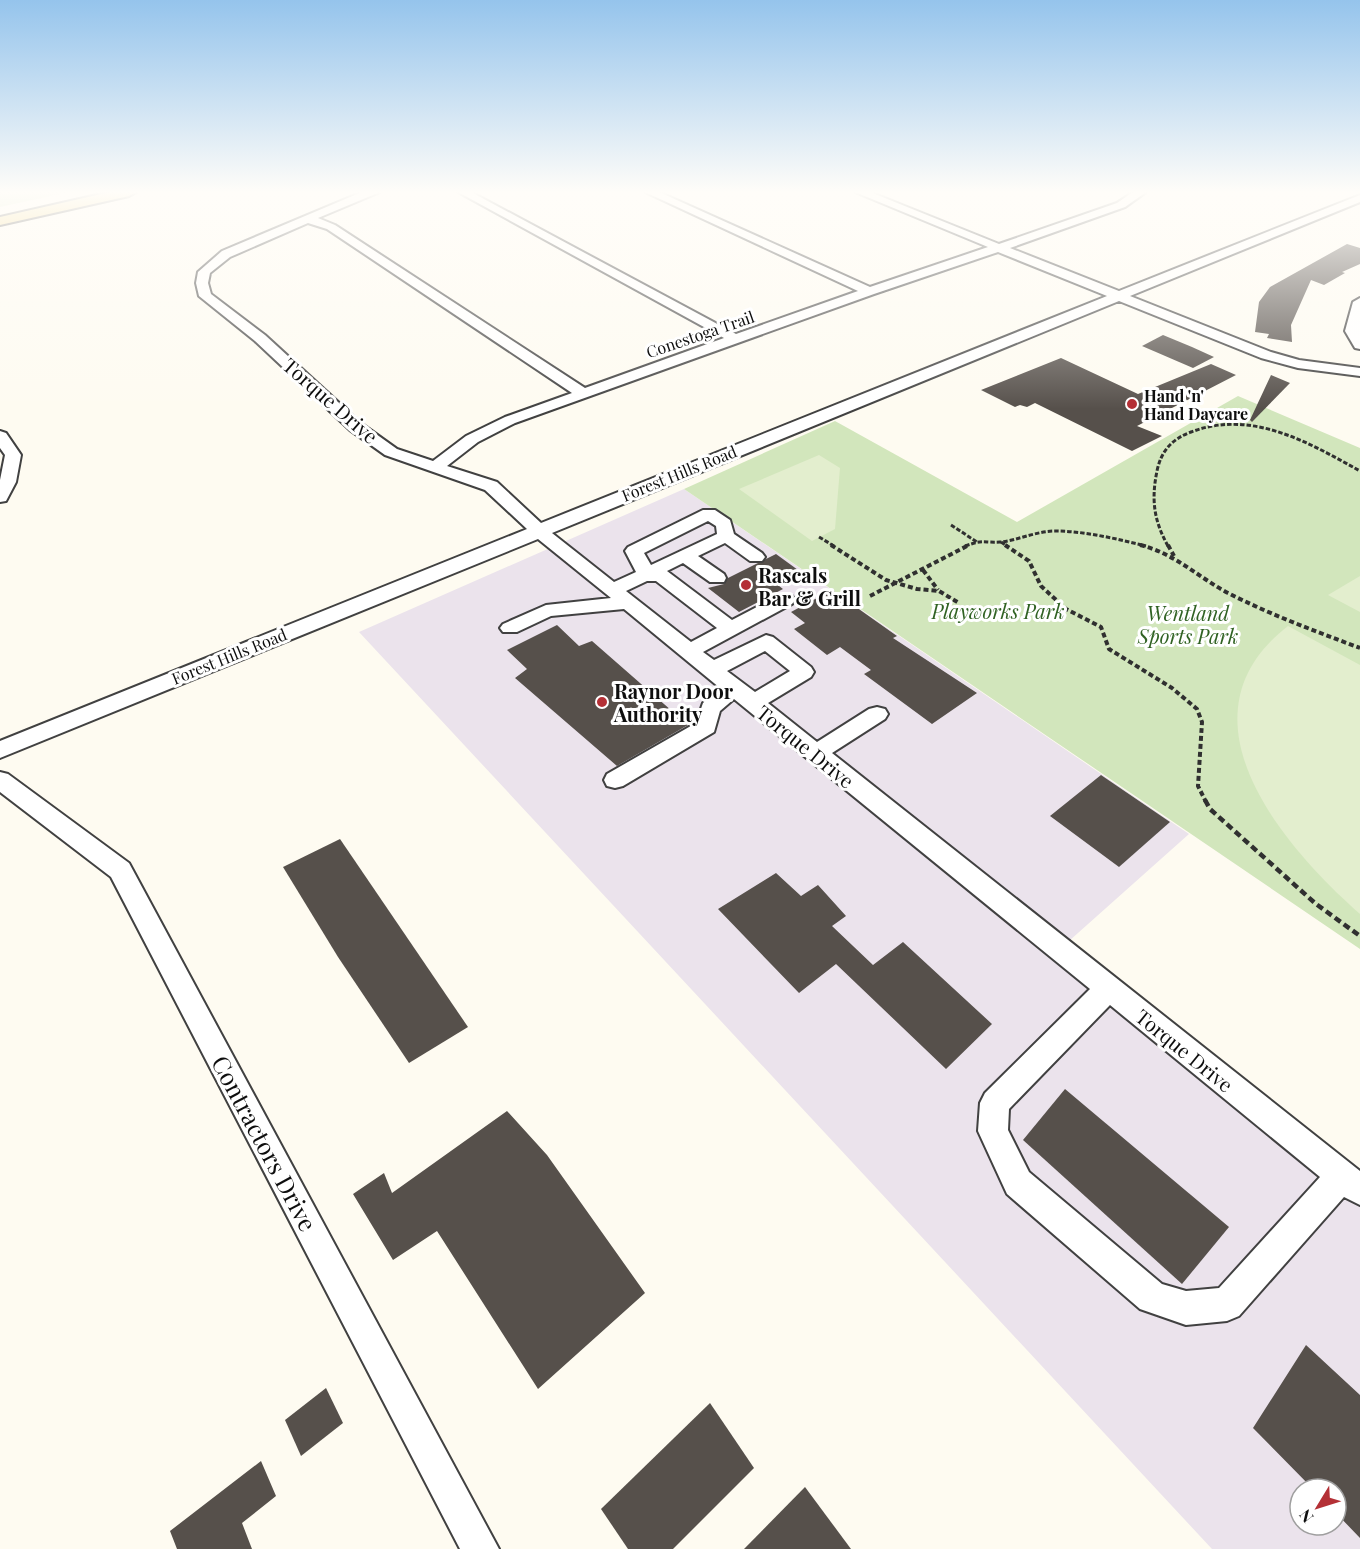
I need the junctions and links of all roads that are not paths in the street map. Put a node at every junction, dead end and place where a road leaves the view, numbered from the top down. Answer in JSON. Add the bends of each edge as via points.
{"nodes":[{"id":1,"x":213,"y":264,"type":"edge"},
{"id":2,"x":387,"y":264,"type":"edge"},
{"id":3,"x":597,"y":264,"type":"edge"},
{"id":4,"x":810,"y":264,"type":"edge"},
{"id":5,"x":951,"y":264,"type":"edge"},
{"id":6,"x":1041,"y":264,"type":"edge"},
{"id":7,"x":1197,"y":264,"type":"edge"},
{"id":8,"x":869,"y":291,"type":"junction"},
{"id":9,"x":1119,"y":296,"type":"junction"},
{"id":10,"x":1360,"y":302,"type":"edge"},
{"id":11,"x":735,"y":339,"type":"junction"},
{"id":12,"x":1360,"y":345,"type":"edge"},
{"id":13,"x":1360,"y":372,"type":"edge"},
{"id":14,"x":582,"y":393,"type":"junction"},
{"id":15,"x":0,"y":436,"type":"edge"},
{"id":16,"x":436,"y":466,"type":"junction"},
{"id":17,"x":0,"y":497,"type":"edge"},
{"id":18,"x":538,"y":530,"type":"junction"},
{"id":19,"x":726,"y":536,"type":"junction"},
{"id":20,"x":686,"y":556,"type":"junction"},
{"id":21,"x":756,"y":557,"type":"dead end"},
{"id":22,"x":647,"y":575,"type":"junction"},
{"id":23,"x":717,"y":578,"type":"dead end"},
{"id":24,"x":612,"y":590,"type":"junction"},
{"id":25,"x":785,"y":600,"type":"dead end"},
{"id":26,"x":629,"y":603,"type":"junction"},
{"id":27,"x":510,"y":628,"type":"dead end"},
{"id":28,"x":730,"y":628,"type":"junction"},
{"id":29,"x":689,"y":651,"type":"junction"},
{"id":30,"x":712,"y":670,"type":"junction"},
{"id":31,"x":734,"y":687,"type":"junction"},
{"id":32,"x":753,"y":703,"type":"junction"},
{"id":33,"x":877,"y":714,"type":"dead end"},
{"id":34,"x":0,"y":750,"type":"edge"},
{"id":35,"x":816,"y":753,"type":"junction"},
{"id":36,"x":0,"y":780,"type":"edge"},
{"id":37,"x":615,"y":780,"type":"dead end"},
{"id":38,"x":1109,"y":988,"type":"junction"},
{"id":39,"x":1351,"y":1183,"type":"edge"},
{"id":40,"x":480,"y":1549,"type":"edge"}],
"edges":[{"from":1,"to":16,"type":"street","name":"Torque Drive","via":[[204,272],[205,296],[260,338],[357,427],[392,452]]},
{"from":2,"to":14,"type":"street"},
{"from":3,"to":11,"type":"street"},
{"from":4,"to":8,"type":"street"},
{"from":5,"to":8,"type":"street","name":"Conestoga Trail"},
{"from":6,"to":9,"type":"street"},
{"from":7,"to":9,"type":"street","name":"Forest Hills Road"},
{"from":8,"to":11,"type":"street","name":"Conestoga Trail"},
{"from":9,"to":13,"type":"street","via":[[1266,355]]},
{"from":9,"to":18,"type":"street","name":"Forest Hills Road"},
{"from":10,"to":12,"type":"street","via":[[1352,331]]},
{"from":11,"to":14,"type":"street","name":"Conestoga Trail"},
{"from":14,"to":16,"type":"street","name":"Conestoga Trail","via":[[472,439]]},
{"from":15,"to":17,"type":"street","via":[[13,455],[8,482]]},
{"from":16,"to":18,"type":"street","name":"Torque Drive","via":[[490,486]]},
{"from":18,"to":24,"type":"street","name":"Torque Drive"},
{"from":18,"to":34,"type":"street","name":"Forest Hills Road"},
{"from":19,"to":20,"type":"street"},
{"from":19,"to":21,"type":"street"},
{"from":19,"to":22,"type":"street","via":[[724,524],[709,514],[634,551]]},
{"from":20,"to":22,"type":"street"},
{"from":20,"to":23,"type":"street"},
{"from":22,"to":24,"type":"street"},
{"from":22,"to":28,"type":"street","via":[[660,575]]},
{"from":24,"to":26,"type":"street","name":"Torque Drive"},
{"from":25,"to":28,"type":"street"},
{"from":26,"to":27,"type":"street","via":[[546,611]]},
{"from":26,"to":29,"type":"street","name":"Torque Drive"},
{"from":28,"to":29,"type":"street"},
{"from":29,"to":30,"type":"street","name":"Torque Drive"},
{"from":30,"to":31,"type":"street","name":"Torque Drive"},
{"from":30,"to":32,"type":"street","via":[[765,642],[804,672]]},
{"from":31,"to":32,"type":"street","name":"Torque Drive"},
{"from":31,"to":37,"type":"street","via":[[710,708],[706,727]]},
{"from":32,"to":35,"type":"street","name":"Torque Drive"},
{"from":33,"to":35,"type":"street"},
{"from":35,"to":38,"type":"street","name":"Torque Drive"},
{"from":36,"to":40,"type":"street","name":"Contractors Drive","via":[[120,870]]},
{"from":38,"to":39,"type":"street","name":"Torque Drive"},
{"from":38,"to":39,"type":"street","via":[[995,1103],[993,1131],[1018,1183],[1152,1297],[1186,1308],[1227,1304]]}]}
